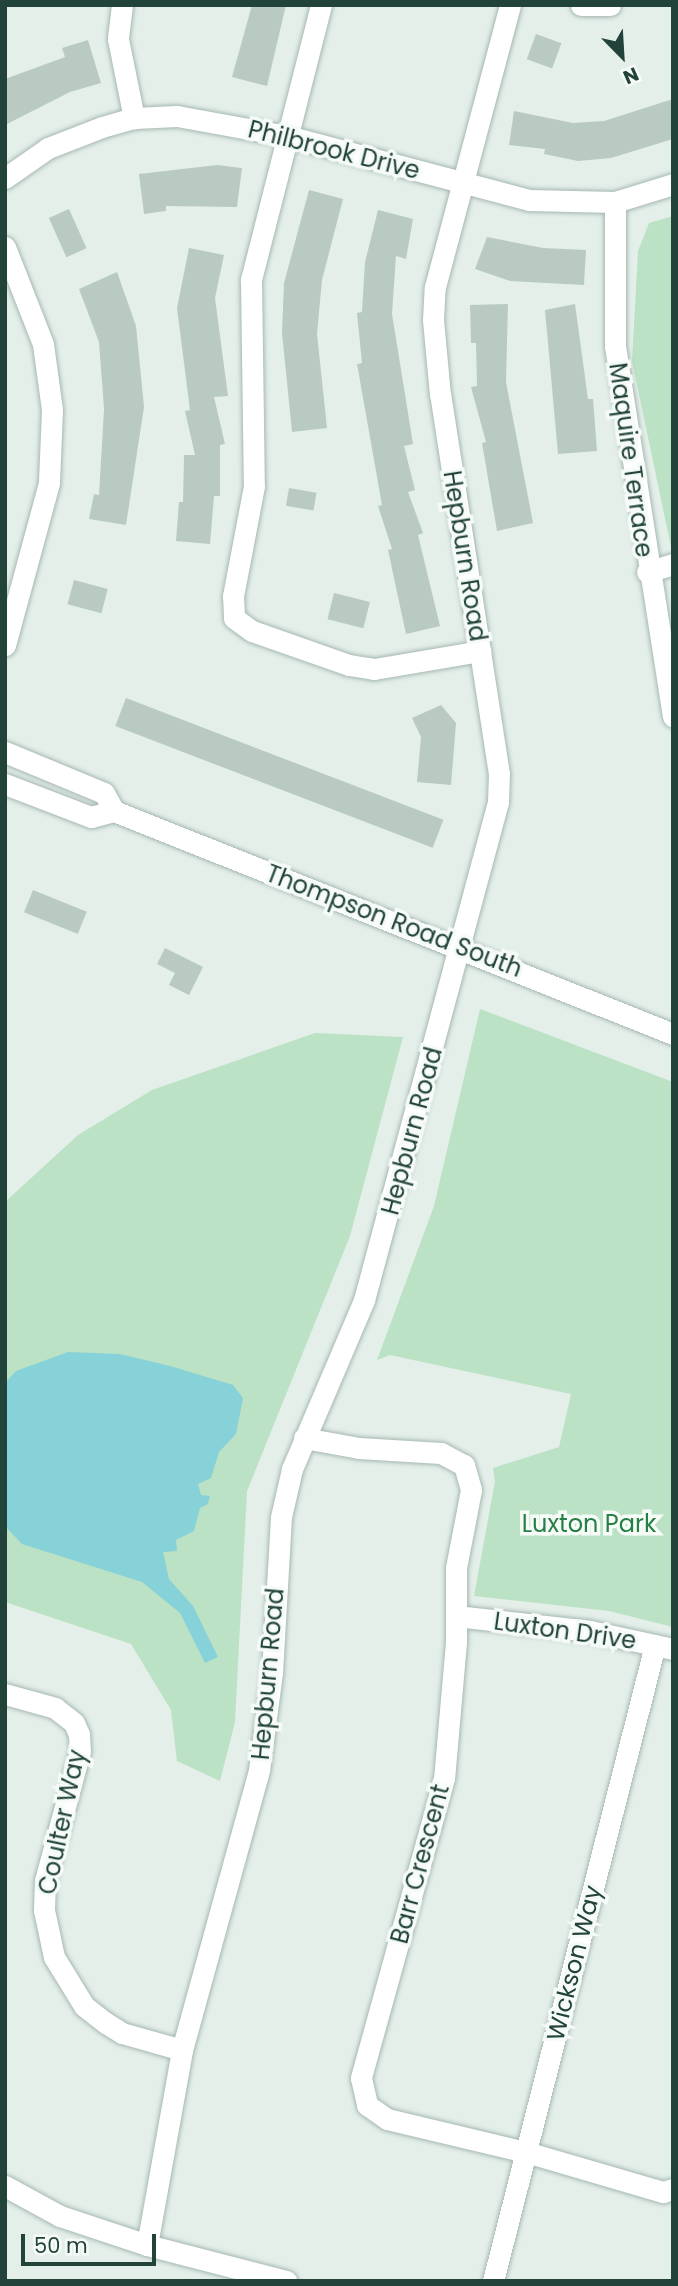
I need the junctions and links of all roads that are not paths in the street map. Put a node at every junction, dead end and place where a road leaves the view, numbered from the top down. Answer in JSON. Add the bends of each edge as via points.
{"nodes":[{"id":1,"x":122,"y":5,"type":"edge"},
{"id":2,"x":321,"y":5,"type":"edge"},
{"id":3,"x":510,"y":5,"type":"edge"},
{"id":4,"x":581,"y":5,"type":"edge"},
{"id":5,"x":610,"y":5,"type":"edge"},
{"id":6,"x":134,"y":118,"type":"junction"},
{"id":7,"x":287,"y":136,"type":"junction"},
{"id":8,"x":5,"y":178,"type":"edge"},
{"id":9,"x":464,"y":183,"type":"junction"},
{"id":10,"x":673,"y":184,"type":"edge"},
{"id":11,"x":615,"y":202,"type":"junction"},
{"id":12,"x":5,"y":247,"type":"edge"},
{"id":13,"x":673,"y":564,"type":"edge"},
{"id":14,"x":647,"y":572,"type":"junction"},
{"id":15,"x":5,"y":645,"type":"edge"},
{"id":16,"x":480,"y":651,"type":"junction"},
{"id":17,"x":673,"y":716,"type":"edge"},
{"id":18,"x":5,"y":752,"type":"edge"},
{"id":19,"x":5,"y":784,"type":"edge"},
{"id":20,"x":114,"y":811,"type":"junction"},
{"id":21,"x":460,"y":947,"type":"junction"},
{"id":22,"x":673,"y":1034,"type":"edge"},
{"id":23,"x":304,"y":1438,"type":"junction"},
{"id":24,"x":456,"y":1616,"type":"junction"},
{"id":25,"x":664,"y":1647,"type":"edge"},
{"id":26,"x":5,"y":1694,"type":"edge"},
{"id":27,"x":182,"y":2050,"type":"junction"},
{"id":28,"x":526,"y":2152,"type":"junction"},
{"id":29,"x":5,"y":2186,"type":"edge"},
{"id":30,"x":673,"y":2189,"type":"edge"},
{"id":31,"x":147,"y":2245,"type":"junction"},
{"id":32,"x":286,"y":2281,"type":"edge"},
{"id":33,"x":493,"y":2281,"type":"edge"}],
"edges":[{"from":1,"to":6,"type":"street","via":[[118,39]]},
{"from":2,"to":7,"type":"street"},
{"from":3,"to":9,"type":"street","name":"Hepburn Road"},
{"from":4,"to":5,"type":"street"},
{"from":6,"to":7,"type":"street","name":"Philbrook Drive","via":[[177,116]]},
{"from":6,"to":8,"type":"street","name":"Philbrook Drive","via":[[48,149]]},
{"from":7,"to":9,"type":"street","name":"Philbrook Drive"},
{"from":7,"to":16,"type":"street","via":[[249,301],[255,379],[254,486],[233,596],[234,618],[253,631],[349,666],[374,669]]},
{"from":9,"to":11,"type":"street","name":"Philbrook Drive","via":[[529,200]]},
{"from":9,"to":16,"type":"street","name":"Hepburn Road","via":[[435,287],[434,351]]},
{"from":10,"to":11,"type":"street","name":"Philbrook Drive"},
{"from":11,"to":14,"type":"street","name":"Maquire Terrace","via":[[614,346]]},
{"from":12,"to":15,"type":"street","via":[[43,344],[52,410],[49,484]]},
{"from":13,"to":14,"type":"street"},
{"from":14,"to":17,"type":"street","name":"Maquire Terrace"},
{"from":16,"to":21,"type":"street","name":"Hepburn Road","via":[[499,774],[498,802]]},
{"from":18,"to":20,"type":"street","name":"Thompson Road South","via":[[104,793]]},
{"from":19,"to":20,"type":"street","name":"Thompson Road South","via":[[91,817]]},
{"from":20,"to":21,"type":"street","name":"Thompson Road South"},
{"from":21,"to":22,"type":"street","name":"Thompson Road South"},
{"from":21,"to":23,"type":"street","name":"Hepburn Road","via":[[364,1300]]},
{"from":23,"to":24,"type":"street","name":"Barr Crescent","via":[[359,1448],[441,1453],[464,1465],[471,1490],[458,1546]]},
{"from":23,"to":27,"type":"street","name":"Hepburn Road","via":[[281,1517],[272,1673],[259,1770]]},
{"from":24,"to":25,"type":"street","name":"Luxton Drive","via":[[590,1630]]},
{"from":24,"to":28,"type":"street","name":"Barr Crescent","via":[[444,1778],[360,2078],[367,2105],[387,2119]]},
{"from":25,"to":28,"type":"street","name":"Wickson Way"},
{"from":26,"to":27,"type":"street","name":"Coulter Way","via":[[55,1707],[74,1723],[79,1734],[80,1751],[45,1881],[44,1910],[54,1957],[83,2006],[106,2023],[122,2033]]},
{"from":27,"to":31,"type":"street","name":"Hepburn Road"},
{"from":28,"to":30,"type":"street","name":"Barr Crescent","via":[[663,2192]]},
{"from":28,"to":33,"type":"street","name":"Wickson Way"},
{"from":29,"to":31,"type":"street","via":[[60,2216]]},
{"from":31,"to":32,"type":"street"}]}
